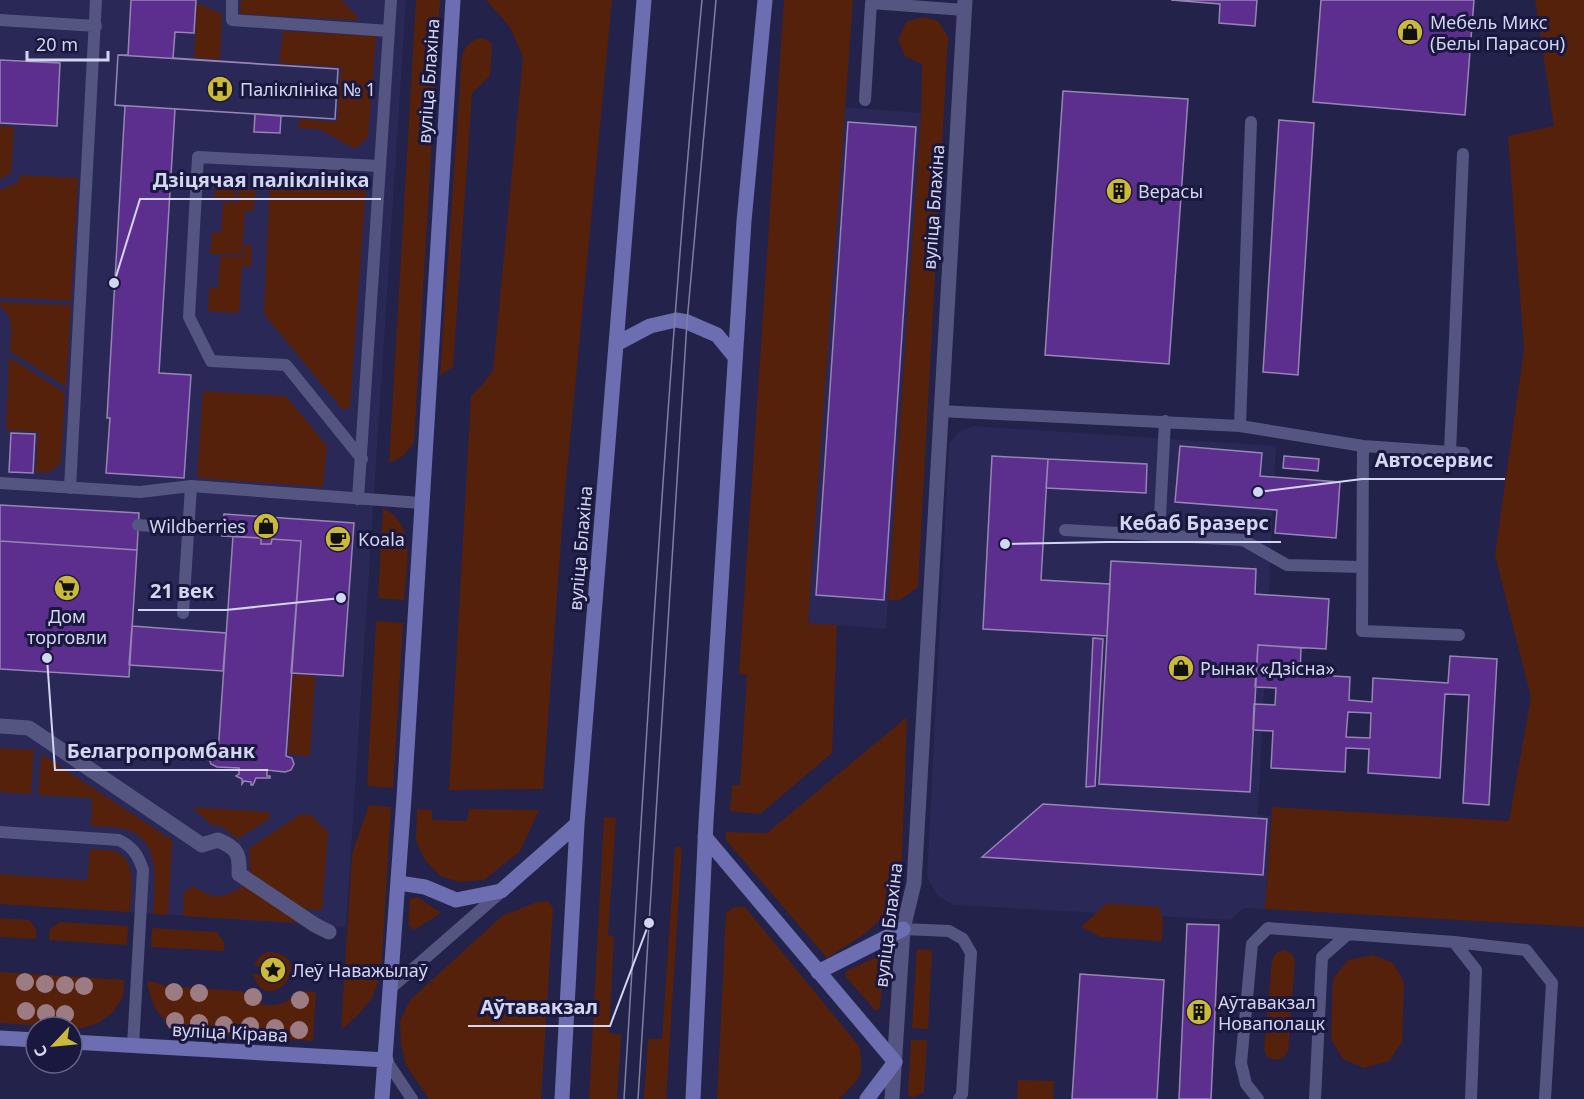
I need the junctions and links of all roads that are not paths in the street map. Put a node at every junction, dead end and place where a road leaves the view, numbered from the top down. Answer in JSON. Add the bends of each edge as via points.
{"nodes":[{"id":1,"x":96,"y":0,"type":"edge"},
{"id":2,"x":232,"y":0,"type":"edge"},
{"id":3,"x":391,"y":0,"type":"edge"},
{"id":4,"x":453,"y":0,"type":"edge"},
{"id":5,"x":644,"y":0,"type":"edge"},
{"id":6,"x":765,"y":0,"type":"edge"},
{"id":7,"x":965,"y":5,"type":"edge"},
{"id":8,"x":0,"y":20,"type":"edge"},
{"id":9,"x":96,"y":26,"type":"junction"},
{"id":10,"x":389,"y":31,"type":"junction"},
{"id":11,"x":865,"y":100,"type":"dead end"},
{"id":12,"x":1251,"y":122,"type":"dead end"},
{"id":13,"x":1463,"y":154,"type":"dead end"},
{"id":14,"x":379,"y":166,"type":"junction"},
{"id":15,"x":616,"y":344,"type":"junction"},
{"id":16,"x":735,"y":357,"type":"junction"},
{"id":17,"x":940,"y":411,"type":"junction"},
{"id":18,"x":1165,"y":421,"type":"junction"},
{"id":19,"x":1240,"y":426,"type":"junction"},
{"id":20,"x":1363,"y":446,"type":"junction"},
{"id":21,"x":1450,"y":452,"type":"junction"},
{"id":22,"x":1464,"y":453,"type":"dead end"},
{"id":23,"x":362,"y":459,"type":"junction"},
{"id":24,"x":0,"y":483,"type":"edge"},
{"id":25,"x":191,"y":486,"type":"junction"},
{"id":26,"x":70,"y":488,"type":"junction"},
{"id":27,"x":358,"y":499,"type":"junction"},
{"id":28,"x":421,"y":503,"type":"junction"},
{"id":29,"x":138,"y":525,"type":"dead end"},
{"id":30,"x":188,"y":529,"type":"junction"},
{"id":31,"x":1065,"y":530,"type":"dead end"},
{"id":32,"x":1160,"y":535,"type":"junction"},
{"id":33,"x":1361,"y":567,"type":"junction"},
{"id":34,"x":183,"y":613,"type":"dead end"},
{"id":35,"x":1459,"y":635,"type":"dead end"},
{"id":36,"x":0,"y":726,"type":"edge"},
{"id":37,"x":577,"y":824,"type":"junction"},
{"id":38,"x":0,"y":832,"type":"edge"},
{"id":39,"x":705,"y":837,"type":"junction"},
{"id":40,"x":399,"y":883,"type":"junction"},
{"id":41,"x":501,"y":891,"type":"junction"},
{"id":42,"x":903,"y":929,"type":"junction"},
{"id":43,"x":329,"y":932,"type":"dead end"},
{"id":44,"x":1347,"y":934,"type":"junction"},
{"id":45,"x":1454,"y":942,"type":"junction"},
{"id":46,"x":818,"y":972,"type":"junction"},
{"id":47,"x":391,"y":988,"type":"junction"},
{"id":48,"x":0,"y":1038,"type":"edge"},
{"id":49,"x":24,"y":1039,"type":"edge"},
{"id":50,"x":84,"y":1043,"type":"edge"},
{"id":51,"x":133,"y":1046,"type":"junction"},
{"id":52,"x":386,"y":1060,"type":"junction"},
{"id":53,"x":895,"y":1062,"type":"junction"},
{"id":54,"x":382,"y":1099,"type":"edge"},
{"id":55,"x":412,"y":1099,"type":"edge"},
{"id":56,"x":562,"y":1099,"type":"edge"},
{"id":57,"x":693,"y":1099,"type":"edge"},
{"id":58,"x":867,"y":1099,"type":"edge"},
{"id":59,"x":892,"y":1099,"type":"edge"},
{"id":60,"x":959,"y":1099,"type":"edge"},
{"id":61,"x":1258,"y":1099,"type":"edge"},
{"id":62,"x":1315,"y":1099,"type":"edge"},
{"id":63,"x":1471,"y":1099,"type":"edge"},
{"id":64,"x":1545,"y":1099,"type":"edge"}],
"edges":[{"from":1,"to":9,"type":"lane"},
{"from":2,"to":10,"type":"lane","via":[[232,20]]},
{"from":3,"to":10,"type":"lane"},
{"from":4,"to":28,"type":"main road","name":"вуліца Блахіна"},
{"from":5,"to":15,"type":"main road","name":"вуліца Блахіна"},
{"from":6,"to":16,"type":"main road"},
{"from":7,"to":11,"type":"lane","via":[[871,3]]},
{"from":7,"to":17,"type":"street","name":"вуліца Блахіна"},
{"from":8,"to":9,"type":"lane"},
{"from":9,"to":26,"type":"lane"},
{"from":10,"to":14,"type":"lane"},
{"from":12,"to":19,"type":"lane"},
{"from":13,"to":21,"type":"lane"},
{"from":14,"to":23,"type":"lane"},
{"from":14,"to":23,"type":"lane","via":[[198,157],[189,317],[210,361],[286,365]]},
{"from":15,"to":16,"type":"main road","via":[[650,326],[676,320],[717,335]]},
{"from":15,"to":37,"type":"main road","name":"вуліца Блахіна"},
{"from":16,"to":39,"type":"main road"},
{"from":17,"to":18,"type":"lane"},
{"from":17,"to":42,"type":"street","name":"вуліца Блахіна","via":[[914,883]]},
{"from":18,"to":19,"type":"lane"},
{"from":18,"to":32,"type":"lane"},
{"from":19,"to":20,"type":"lane"},
{"from":20,"to":21,"type":"lane"},
{"from":20,"to":33,"type":"lane"},
{"from":21,"to":22,"type":"lane"},
{"from":23,"to":27,"type":"lane"},
{"from":24,"to":26,"type":"lane"},
{"from":25,"to":26,"type":"lane","via":[[140,492]]},
{"from":25,"to":27,"type":"lane"},
{"from":25,"to":30,"type":"lane"},
{"from":27,"to":28,"type":"lane"},
{"from":28,"to":40,"type":"main road","name":"вуліца Блахіна"},
{"from":29,"to":30,"type":"lane"},
{"from":30,"to":34,"type":"lane"},
{"from":31,"to":32,"type":"lane"},
{"from":32,"to":33,"type":"lane","via":[[1244,540],[1287,565]]},
{"from":33,"to":35,"type":"lane","via":[[1362,632]]},
{"from":36,"to":43,"type":"street","via":[[29,728],[202,845],[218,840],[232,846],[240,859],[239,874]]},
{"from":37,"to":41,"type":"main road"},
{"from":37,"to":56,"type":"main road","name":"вуліца Блахіна"},
{"from":38,"to":51,"type":"lane","via":[[119,840],[131,846],[139,858],[143,870]]},
{"from":39,"to":46,"type":"main road"},
{"from":39,"to":57,"type":"main road"},
{"from":40,"to":41,"type":"main road","via":[[425,887],[456,900]]},
{"from":40,"to":47,"type":"main road","name":"вуліца Блахіна"},
{"from":41,"to":47,"type":"lane"},
{"from":42,"to":46,"type":"main road"},
{"from":42,"to":53,"type":"street","name":"вуліца Блахіна"},
{"from":42,"to":60,"type":"lane","via":[[949,931],[963,939],[970,953],[963,1094]]},
{"from":44,"to":45,"type":"lane"},
{"from":44,"to":61,"type":"lane","via":[[1268,928],[1252,944],[1241,1063],[1246,1084]]},
{"from":44,"to":62,"type":"lane","via":[[1322,957]]},
{"from":45,"to":63,"type":"lane","via":[[1476,970]]},
{"from":45,"to":64,"type":"lane","via":[[1526,950],[1552,983]]},
{"from":46,"to":53,"type":"main road"},
{"from":47,"to":52,"type":"main road","name":"вуліца Блахіна"},
{"from":48,"to":49,"type":"main road"},
{"from":50,"to":51,"type":"main road","name":"вуліца Кірава"},
{"from":51,"to":52,"type":"main road","name":"вуліца Кірава"},
{"from":52,"to":54,"type":"main road","name":"вуліца Блахіна"},
{"from":52,"to":55,"type":"lane"},
{"from":53,"to":58,"type":"main road"},
{"from":53,"to":59,"type":"street","name":"вуліца Блахіна"}]}
